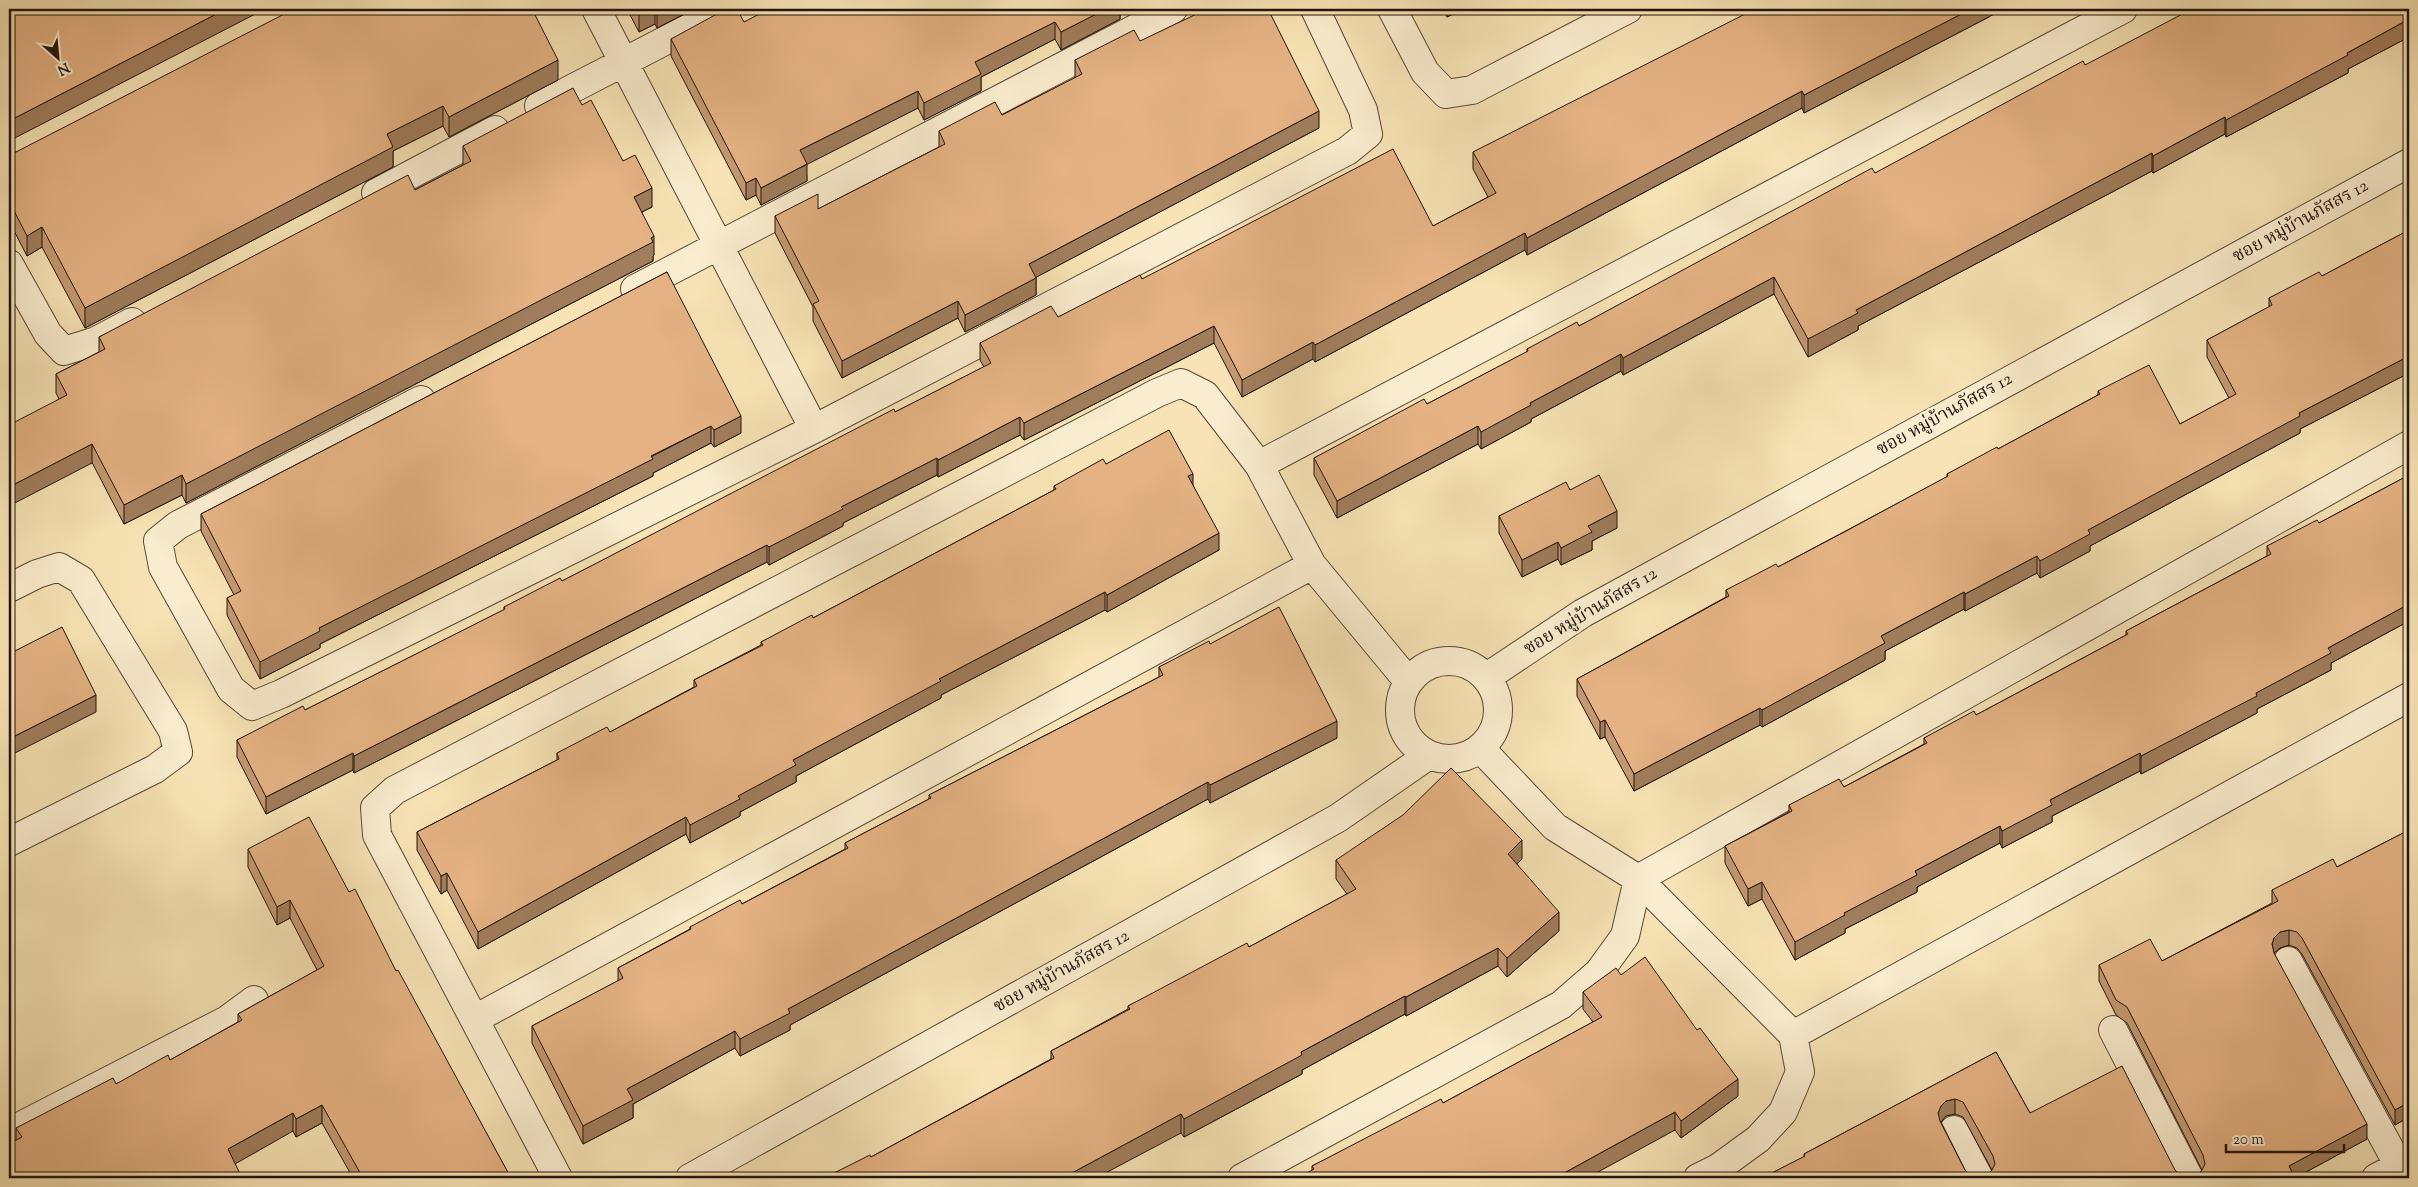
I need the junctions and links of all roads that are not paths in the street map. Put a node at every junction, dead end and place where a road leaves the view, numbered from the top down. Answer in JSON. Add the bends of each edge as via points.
{"nodes":[{"id":1,"x":596,"y":9,"type":"edge"},
{"id":2,"x":726,"y":9,"type":"edge"},
{"id":3,"x":1173,"y":9,"type":"edge"},
{"id":4,"x":1315,"y":9,"type":"edge"},
{"id":5,"x":1392,"y":9,"type":"edge"},
{"id":6,"x":1628,"y":9,"type":"edge"},
{"id":7,"x":2123,"y":9,"type":"edge"},
{"id":8,"x":624,"y":62,"type":"junction"},
{"id":9,"x":2409,"y":162,"type":"edge"},
{"id":10,"x":351,"y":206,"type":"edge"},
{"id":11,"x":719,"y":246,"type":"junction"},
{"id":12,"x":9,"y":264,"type":"edge"},
{"id":13,"x":612,"y":301,"type":"edge"},
{"id":14,"x":158,"y":308,"type":"edge"},
{"id":15,"x":444,"y":388,"type":"edge"},
{"id":16,"x":814,"y":429,"type":"junction"},
{"id":17,"x":2409,"y":444,"type":"edge"},
{"id":18,"x":1259,"y":465,"type":"junction"},
{"id":19,"x":1312,"y":565,"type":"junction"},
{"id":20,"x":9,"y":588,"type":"edge"},
{"id":21,"x":1487,"y":677,"type":"junction"},
{"id":22,"x":1408,"y":681,"type":"junction"},
{"id":23,"x":2409,"y":697,"type":"edge"},
{"id":24,"x":1480,"y":748,"type":"junction"},
{"id":25,"x":1429,"y":756,"type":"junction"},
{"id":26,"x":9,"y":842,"type":"edge"},
{"id":27,"x":1638,"y":878,"type":"junction"},
{"id":28,"x":2288,"y":960,"type":"dead end"},
{"id":29,"x":254,"y":1000,"type":"dead end"},
{"id":30,"x":474,"y":1019,"type":"junction"},
{"id":31,"x":2113,"y":1030,"type":"dead end"},
{"id":32,"x":1793,"y":1035,"type":"junction"},
{"id":33,"x":1954,"y":1130,"type":"dead end"},
{"id":34,"x":9,"y":1132,"type":"edge"},
{"id":35,"x":2395,"y":1168,"type":"edge"},
{"id":36,"x":558,"y":1178,"type":"edge"},
{"id":37,"x":690,"y":1178,"type":"edge"},
{"id":38,"x":1242,"y":1178,"type":"edge"},
{"id":39,"x":1698,"y":1178,"type":"edge"},
{"id":40,"x":1979,"y":1178,"type":"edge"},
{"id":41,"x":2189,"y":1178,"type":"edge"}],
"edges":[{"from":1,"to":8,"type":"street"},
{"from":2,"to":8,"type":"street"},
{"from":3,"to":11,"type":"street"},
{"from":4,"to":16,"type":"street","via":[[1364,110],[1368,134],[1347,151]]},
{"from":5,"to":6,"type":"street","via":[[1425,72],[1446,94],[1472,90]]},
{"from":7,"to":18,"type":"street"},
{"from":8,"to":10,"type":"street"},
{"from":8,"to":11,"type":"street"},
{"from":9,"to":21,"type":"street","name":"ซอย หมู่บ้านภัสสร 12","via":[[1583,613]]},
{"from":11,"to":13,"type":"street"},
{"from":11,"to":16,"type":"street"},
{"from":12,"to":14,"type":"street","via":[[48,334],[64,351],[96,341]]},
{"from":15,"to":16,"type":"street","via":[[178,525],[158,541],[163,567],[231,689],[252,706]]},
{"from":17,"to":27,"type":"street"},
{"from":18,"to":19,"type":"street"},
{"from":18,"to":30,"type":"street","via":[[1204,395],[1181,383],[395,790],[375,808],[377,835]]},
{"from":19,"to":22,"type":"street"},
{"from":19,"to":30,"type":"street"},
{"from":20,"to":26,"type":"street","via":[[59,567],[81,580],[173,731],[178,752],[155,769]]},
{"from":21,"to":22,"type":"street","via":[[1469,664],[1447,660],[1425,666]]},
{"from":21,"to":24,"type":"street","via":[[1496,694],[1498,714],[1493,733]]},
{"from":22,"to":25,"type":"street","via":[[1399,701],[1400,723],[1411,743]]},
{"from":23,"to":32,"type":"street"},
{"from":24,"to":25,"type":"street","via":[[1464,758],[1446,760]]},
{"from":24,"to":27,"type":"street","via":[[1556,827]]},
{"from":25,"to":37,"type":"street","name":"ซอย หมู่บ้านภัสสร 12","via":[[1338,818]]},
{"from":27,"to":32,"type":"street"},
{"from":27,"to":38,"type":"street","via":[[1625,936],[1599,972],[1561,1005]]},
{"from":28,"to":35,"type":"street"},
{"from":29,"to":34,"type":"street","via":[[227,1020]]},
{"from":30,"to":36,"type":"street"},
{"from":31,"to":41,"type":"street"},
{"from":32,"to":39,"type":"street","via":[[1800,1072],[1783,1112],[1758,1139],[1718,1168]]},
{"from":33,"to":40,"type":"street"}]}
